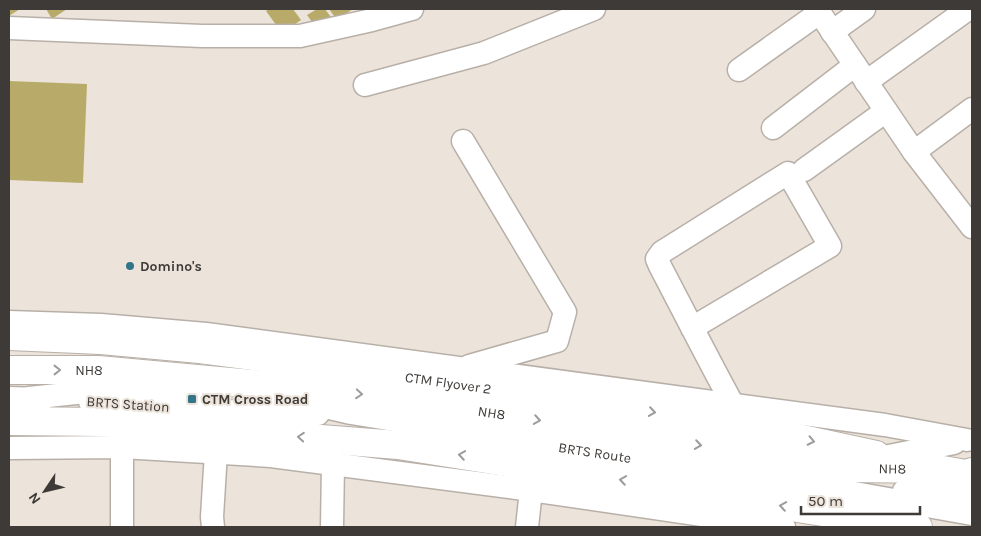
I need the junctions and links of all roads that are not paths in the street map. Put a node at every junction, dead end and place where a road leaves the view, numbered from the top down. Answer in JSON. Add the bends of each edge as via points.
{"nodes":[{"id":1,"x":412,"y":9,"type":"edge"},
{"id":2,"x":594,"y":9,"type":"edge"},
{"id":3,"x":864,"y":9,"type":"edge"},
{"id":4,"x":968,"y":9,"type":"edge"},
{"id":5,"x":818,"y":11,"type":"edge"},
{"id":6,"x":369,"y":14,"type":"edge"},
{"id":7,"x":9,"y":28,"type":"edge"},
{"id":8,"x":832,"y":32,"type":"junction"},
{"id":9,"x":739,"y":70,"type":"dead end"},
{"id":10,"x":861,"y":73,"type":"junction"},
{"id":11,"x":365,"y":85,"type":"dead end"},
{"id":12,"x":972,"y":109,"type":"edge"},
{"id":13,"x":886,"y":111,"type":"junction"},
{"id":14,"x":773,"y":128,"type":"dead end"},
{"id":15,"x":463,"y":141,"type":"dead end"},
{"id":16,"x":914,"y":152,"type":"junction"},
{"id":17,"x":804,"y":170,"type":"dead end"},
{"id":18,"x":970,"y":219,"type":"edge"},
{"id":19,"x":9,"y":322,"type":"edge"},
{"id":20,"x":692,"y":328,"type":"junction"},
{"id":21,"x":9,"y":336,"type":"edge"},
{"id":22,"x":461,"y":369,"type":"junction"},
{"id":23,"x":9,"y":370,"type":"edge"},
{"id":24,"x":19,"y":398,"type":"edge"},
{"id":25,"x":733,"y":405,"type":"junction"},
{"id":26,"x":351,"y":413,"type":"joint"},
{"id":27,"x":9,"y":421,"type":"edge"},
{"id":28,"x":970,"y":440,"type":"edge"},
{"id":29,"x":405,"y":446,"type":"junction"},
{"id":30,"x":122,"y":447,"type":"junction"},
{"id":31,"x":9,"y":448,"type":"edge"},
{"id":32,"x":216,"y":452,"type":"junction"},
{"id":33,"x":884,"y":457,"type":"junction"},
{"id":34,"x":333,"y":464,"type":"junction"},
{"id":35,"x":936,"y":469,"type":"junction"},
{"id":36,"x":401,"y":473,"type":"junction"},
{"id":37,"x":971,"y":479,"type":"edge"},
{"id":38,"x":531,"y":490,"type":"junction"},
{"id":39,"x":838,"y":490,"type":"junction"},
{"id":40,"x":972,"y":514,"type":"edge"},
{"id":41,"x":717,"y":522,"type":"edge"},
{"id":42,"x":122,"y":527,"type":"edge"},
{"id":43,"x":213,"y":527,"type":"edge"},
{"id":44,"x":332,"y":527,"type":"edge"},
{"id":45,"x":526,"y":527,"type":"edge"},
{"id":46,"x":784,"y":527,"type":"edge"},
{"id":47,"x":918,"y":527,"type":"edge"}],
"edges":[{"from":1,"to":6,"type":"street"},
{"from":2,"to":11,"type":"street","via":[[484,53]]},
{"from":3,"to":8,"type":"street"},
{"from":4,"to":10,"type":"street"},
{"from":5,"to":8,"type":"street"},
{"from":5,"to":9,"type":"street"},
{"from":6,"to":7,"type":"street","via":[[300,36],[202,36]]},
{"from":8,"to":10,"type":"street"},
{"from":10,"to":13,"type":"street"},
{"from":10,"to":14,"type":"street"},
{"from":12,"to":16,"type":"street"},
{"from":13,"to":16,"type":"street"},
{"from":13,"to":17,"type":"street"},
{"from":15,"to":22,"type":"street","via":[[565,312],[557,341]]},
{"from":16,"to":18,"type":"street"},
{"from":19,"to":22,"type":"street","via":[[101,325],[206,334]]},
{"from":20,"to":20,"type":"street","via":[[657,258],[788,173],[830,246]]},
{"from":20,"to":25,"type":"street"},
{"from":21,"to":33,"type":"main road","name":"CTM Flyover 2","one_way":true,"via":[[200,349],[344,368],[704,420]]},
{"from":22,"to":25,"type":"street"},
{"from":23,"to":35,"type":"main road","name":"NH8","one_way":true,"via":[[98,370],[384,396],[850,468]]},
{"from":24,"to":26,"type":"street","name":"BRTS Station","via":[[277,414]]},
{"from":25,"to":28,"type":"street"},
{"from":26,"to":39,"type":"street","name":"BRTS Route"},
{"from":29,"to":27,"type":"main road","one_way":true,"via":[[103,422]]},
{"from":28,"to":33,"type":"street"},
{"from":29,"to":36,"type":"street"},
{"from":47,"to":29,"type":"main road","one_way":true},
{"from":30,"to":31,"type":"street"},
{"from":30,"to":32,"type":"street"},
{"from":30,"to":42,"type":"street"},
{"from":32,"to":34,"type":"street"},
{"from":32,"to":43,"type":"street"},
{"from":33,"to":35,"type":"main road","name":"CTM Flyover 2"},
{"from":34,"to":36,"type":"street"},
{"from":34,"to":44,"type":"street"},
{"from":35,"to":37,"type":"main road","name":"NH8"},
{"from":36,"to":38,"type":"street"},
{"from":37,"to":39,"type":"street","name":"BRTS Route","via":[[948,492]]},
{"from":38,"to":41,"type":"street"},
{"from":38,"to":45,"type":"street"},
{"from":39,"to":40,"type":"street","name":"BRTS Route"},
{"from":41,"to":46,"type":"street"}]}
